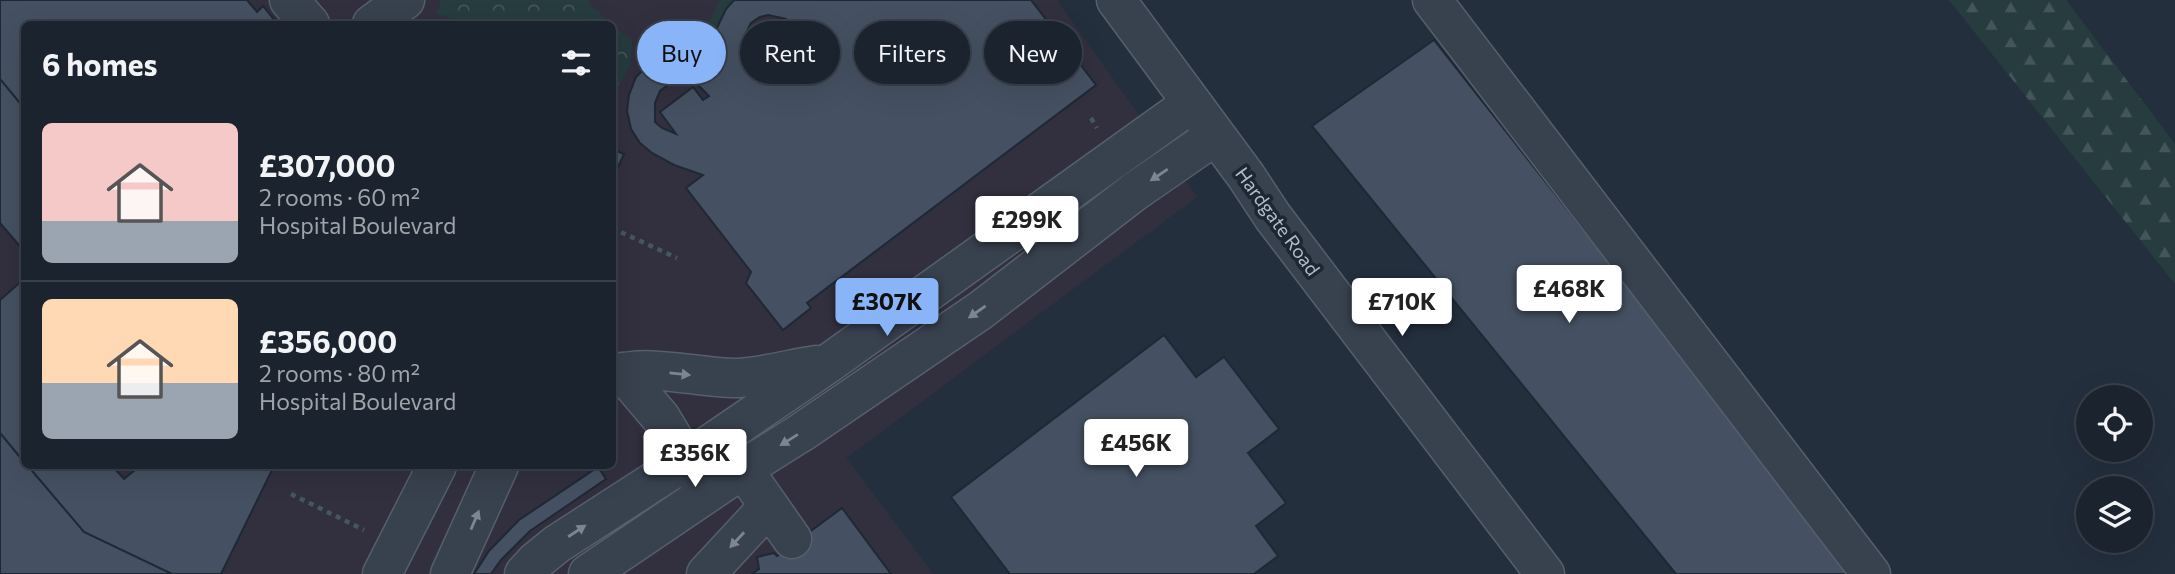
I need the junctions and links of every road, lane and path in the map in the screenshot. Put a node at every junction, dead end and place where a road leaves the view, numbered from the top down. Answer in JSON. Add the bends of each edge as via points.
{"nodes":[{"id":1,"x":289,"y":0,"type":"edge"},
{"id":2,"x":405,"y":0,"type":"edge"},
{"id":3,"x":1115,"y":0,"type":"edge"},
{"id":4,"x":1432,"y":0,"type":"edge"},
{"id":5,"x":307,"y":21,"type":"edge"},
{"id":6,"x":376,"y":21,"type":"edge"},
{"id":7,"x":1192,"y":103,"type":"junction"},
{"id":8,"x":1215,"y":136,"type":"junction"},
{"id":9,"x":616,"y":230,"type":"edge"},
{"id":10,"x":677,"y":258,"type":"dead end"},
{"id":11,"x":829,"y":363,"type":"junction"},
{"id":12,"x":617,"y":373,"type":"edge"},
{"id":13,"x":687,"y":460,"type":"junction"},
{"id":14,"x":435,"y":469,"type":"edge"},
{"id":15,"x":498,"y":469,"type":"edge"},
{"id":16,"x":743,"y":469,"type":"junction"},
{"id":17,"x":291,"y":494,"type":"dead end"},
{"id":18,"x":707,"y":494,"type":"junction"},
{"id":19,"x":769,"y":506,"type":"junction"},
{"id":20,"x":792,"y":539,"type":"dead end"},
{"id":21,"x":389,"y":560,"type":"edge"},
{"id":22,"x":450,"y":574,"type":"edge"},
{"id":23,"x":524,"y":574,"type":"edge"},
{"id":24,"x":588,"y":574,"type":"edge"},
{"id":25,"x":706,"y":574,"type":"edge"},
{"id":26,"x":1545,"y":574,"type":"edge"},
{"id":27,"x":1871,"y":574,"type":"edge"}],
"edges":[{"from":1,"to":5,"type":"street"},
{"from":2,"to":6,"type":"street"},
{"from":3,"to":7,"type":"street","name":"Hardgate Road"},
{"from":4,"to":27,"type":"street"},
{"from":7,"to":8,"type":"street","name":"Hardgate Road"},
{"from":7,"to":11,"type":"street"},
{"from":8,"to":16,"type":"street","one_way":true,"via":[[981,310]]},
{"from":8,"to":26,"type":"street","name":"Hardgate Road"},
{"from":9,"to":10,"type":"path"},
{"from":12,"to":11,"type":"street","one_way":true,"via":[[640,369],[738,378]]},
{"from":11,"to":13,"type":"street"},
{"from":12,"to":13,"type":"street","via":[[662,418]]},
{"from":13,"to":18,"type":"street"},
{"from":23,"to":13,"type":"street","one_way":true,"via":[[557,544]]},
{"from":14,"to":21,"type":"street"},
{"from":22,"to":15,"type":"street","one_way":true},
{"from":16,"to":18,"type":"street"},
{"from":16,"to":19,"type":"street"},
{"from":17,"to":21,"type":"path"},
{"from":18,"to":24,"type":"street"},
{"from":19,"to":20,"type":"street"},
{"from":19,"to":25,"type":"street","one_way":true}]}
